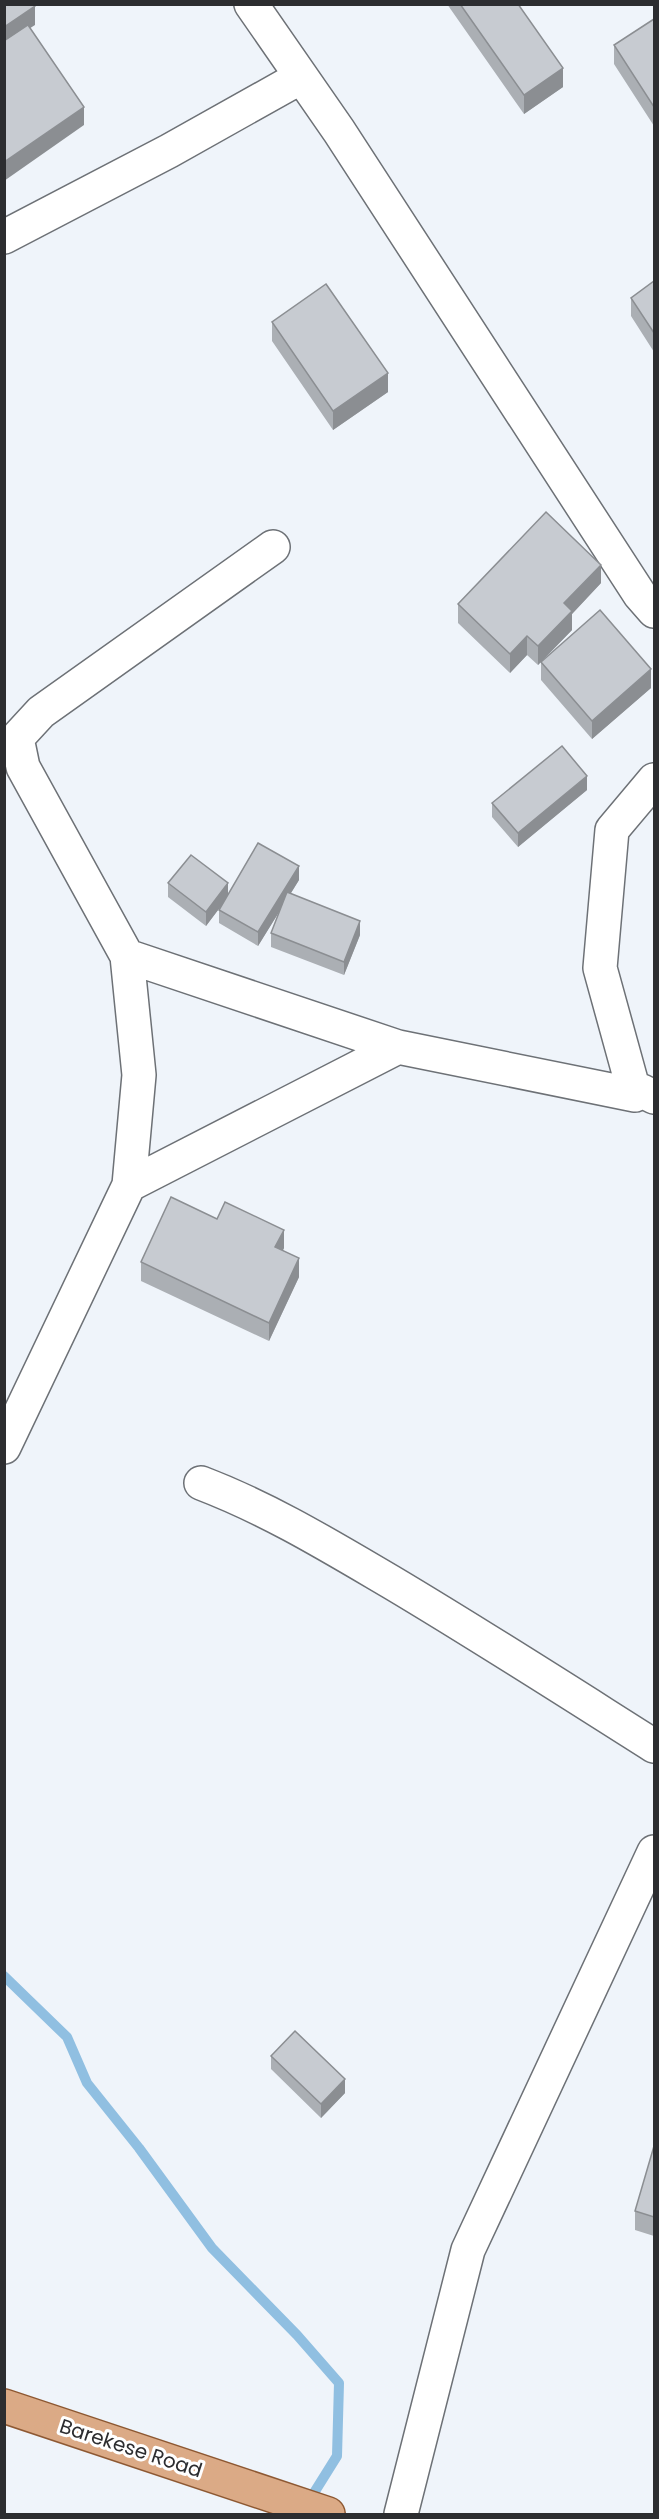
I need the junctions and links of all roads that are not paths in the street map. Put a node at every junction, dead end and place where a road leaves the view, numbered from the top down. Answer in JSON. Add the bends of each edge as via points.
{"nodes":[{"id":1,"x":250,"y":4,"type":"edge"},
{"id":2,"x":301,"y":77,"type":"junction"},
{"id":3,"x":4,"y":237,"type":"edge"},
{"id":4,"x":273,"y":547,"type":"dead end"},
{"id":5,"x":654,"y":611,"type":"edge"},
{"id":6,"x":654,"y":780,"type":"edge"},
{"id":7,"x":127,"y":956,"type":"junction"},
{"id":8,"x":398,"y":1047,"type":"junction"},
{"id":9,"x":645,"y":1096,"type":"edge"},
{"id":10,"x":129,"y":1185,"type":"junction"},
{"id":11,"x":4,"y":1447,"type":"edge"},
{"id":12,"x":201,"y":1483,"type":"dead end"},
{"id":13,"x":654,"y":1746,"type":"edge"},
{"id":14,"x":654,"y":1852,"type":"edge"},
{"id":15,"x":4,"y":2406,"type":"edge"},
{"id":16,"x":328,"y":2514,"type":"edge"},
{"id":17,"x":400,"y":2514,"type":"edge"}],
"edges":[{"from":1,"to":2,"type":"street"},
{"from":2,"to":3,"type":"street"},
{"from":2,"to":5,"type":"street"},
{"from":4,"to":7,"type":"street","via":[[41,712],[17,738],[23,767]]},
{"from":6,"to":9,"type":"street","via":[[612,830],[600,968]]},
{"from":7,"to":8,"type":"street"},
{"from":7,"to":10,"type":"street","via":[[139,1075]]},
{"from":8,"to":9,"type":"street"},
{"from":8,"to":10,"type":"street"},
{"from":10,"to":11,"type":"street"},
{"from":12,"to":13,"type":"street","via":[[296,1526],[437,1609]]},
{"from":14,"to":17,"type":"street","via":[[468,2250]]},
{"from":15,"to":16,"type":"main road","name":"Barekese Road"}]}
